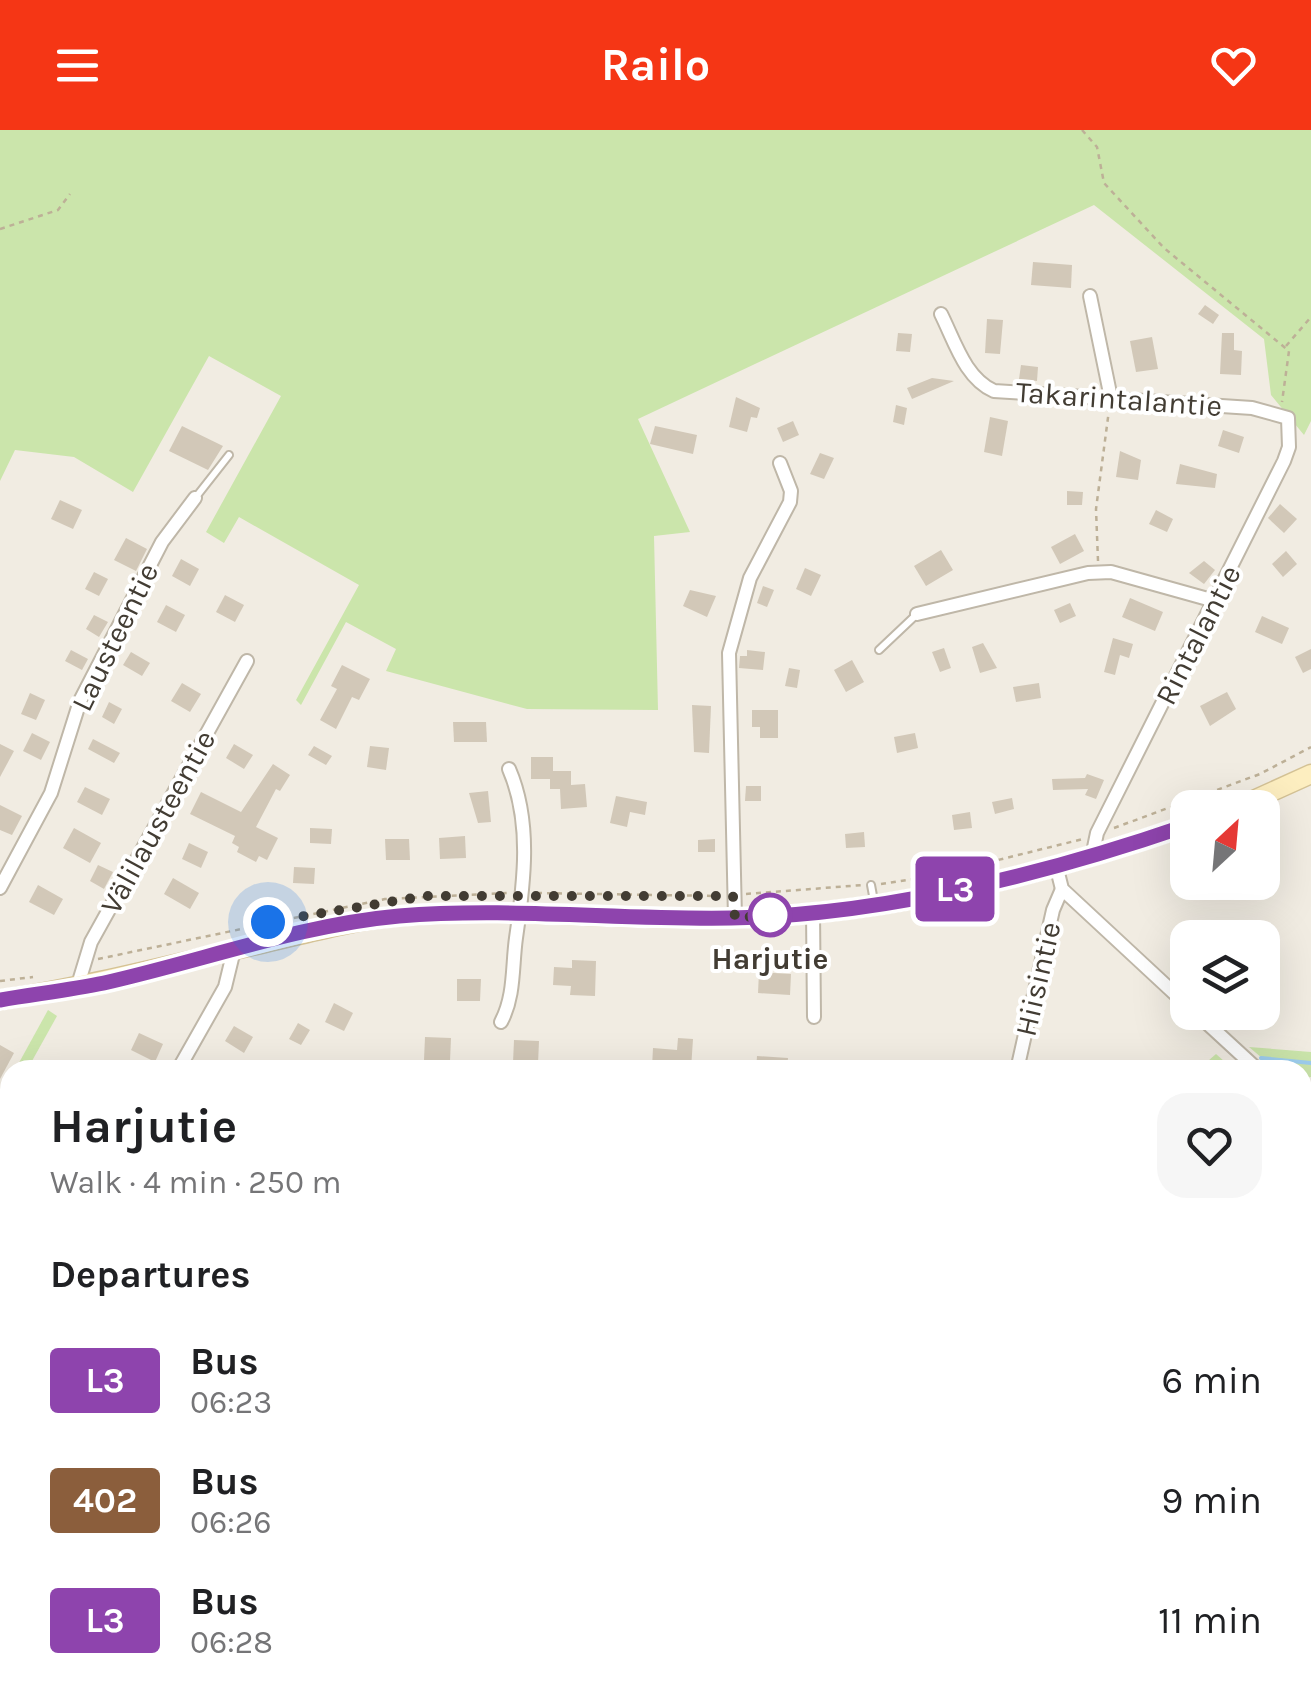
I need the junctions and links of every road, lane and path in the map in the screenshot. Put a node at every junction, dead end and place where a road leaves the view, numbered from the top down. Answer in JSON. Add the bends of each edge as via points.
{"nodes":[{"id":1,"x":1082,"y":130,"type":"edge"},
{"id":2,"x":70,"y":194,"type":"dead end"},
{"id":3,"x":0,"y":229,"type":"edge"},
{"id":4,"x":1090,"y":296,"type":"dead end"},
{"id":5,"x":941,"y":314,"type":"dead end"},
{"id":6,"x":1311,"y":318,"type":"edge"},
{"id":7,"x":1285,"y":347,"type":"junction"},
{"id":8,"x":1111,"y":398,"type":"junction"},
{"id":9,"x":1280,"y":414,"type":"junction"},
{"id":10,"x":230,"y":455,"type":"dead end"},
{"id":11,"x":780,"y":463,"type":"dead end"},
{"id":12,"x":195,"y":498,"type":"joint"},
{"id":13,"x":1098,"y":572,"type":"junction"},
{"id":14,"x":1215,"y":601,"type":"junction"},
{"id":15,"x":917,"y":614,"type":"joint"},
{"id":16,"x":879,"y":650,"type":"dead end"},
{"id":17,"x":247,"y":661,"type":"dead end"},
{"id":18,"x":1311,"y":747,"type":"edge"},
{"id":19,"x":509,"y":769,"type":"dead end"},
{"id":20,"x":1311,"y":774,"type":"edge"},
{"id":21,"x":1276,"y":790,"type":"edge"},
{"id":22,"x":1097,"y":832,"type":"junction"},
{"id":23,"x":1170,"y":832,"type":"edge"},
{"id":24,"x":1092,"y":857,"type":"junction"},
{"id":25,"x":1056,"y":865,"type":"junction"},
{"id":26,"x":0,"y":888,"type":"edge"},
{"id":27,"x":1062,"y":889,"type":"junction"},
{"id":28,"x":525,"y":893,"type":"junction"},
{"id":29,"x":872,"y":894,"type":"junction"},
{"id":30,"x":733,"y":896,"type":"junction"},
{"id":31,"x":813,"y":912,"type":"junction"},
{"id":32,"x":522,"y":914,"type":"junction"},
{"id":33,"x":735,"y":918,"type":"junction"},
{"id":34,"x":234,"y":950,"type":"junction"},
{"id":35,"x":83,"y":964,"type":"junction"},
{"id":36,"x":40,"y":976,"type":"dead end"},
{"id":37,"x":0,"y":981,"type":"edge"},
{"id":38,"x":77,"y":988,"type":"junction"},
{"id":39,"x":1170,"y":989,"type":"edge"},
{"id":40,"x":0,"y":1000,"type":"edge"},
{"id":41,"x":814,"y":1018,"type":"dead end"},
{"id":42,"x":501,"y":1022,"type":"dead end"},
{"id":43,"x":1215,"y":1030,"type":"edge"},
{"id":44,"x":184,"y":1060,"type":"edge"},
{"id":45,"x":1019,"y":1060,"type":"edge"},
{"id":46,"x":1247,"y":1060,"type":"edge"}],
"edges":[{"from":1,"to":7,"type":"path","via":[[1096,147],[1104,183],[1164,248]]},
{"from":2,"to":3,"type":"path","via":[[58,210]]},
{"from":4,"to":8,"type":"street"},
{"from":5,"to":8,"type":"street","name":"Takarintalantie","via":[[980,385]]},
{"from":6,"to":7,"type":"path"},
{"from":7,"to":9,"type":"path"},
{"from":8,"to":9,"type":"street","name":"Takarintalantie"},
{"from":8,"to":13,"type":"path","via":[[1096,508]]},
{"from":9,"to":14,"type":"street","name":"Rintalantie","via":[[1288,418],[1289,448]]},
{"from":10,"to":12,"type":"lane","name":"Lausteentie"},
{"from":11,"to":30,"type":"street","via":[[790,502],[740,603],[726,676]]},
{"from":12,"to":26,"type":"street","name":"Lausteentie","via":[[162,542],[80,701],[50,793]]},
{"from":13,"to":14,"type":"street"},
{"from":13,"to":15,"type":"street"},
{"from":14,"to":22,"type":"street","name":"Rintalantie"},
{"from":15,"to":16,"type":"lane"},
{"from":17,"to":35,"type":"street","name":"Välilausteentie"},
{"from":18,"to":22,"type":"path","via":[[1162,813]]},
{"from":19,"to":28,"type":"street","via":[[520,795]]},
{"from":20,"to":21,"type":"main road"},
{"from":22,"to":24,"type":"street","name":"Rintalantie"},
{"from":22,"to":29,"type":"path"},
{"from":23,"to":24,"type":"main road"},
{"from":24,"to":25,"type":"main road"},
{"from":25,"to":27,"type":"street"},
{"from":25,"to":29,"type":"main road","via":[[1008,879]]},
{"from":27,"to":39,"type":"street"},
{"from":27,"to":45,"type":"street","name":"Hiisintie"},
{"from":28,"to":30,"type":"path"},
{"from":28,"to":32,"type":"street"},
{"from":28,"to":35,"type":"path","via":[[385,899]]},
{"from":29,"to":30,"type":"path"},
{"from":29,"to":31,"type":"main road"},
{"from":30,"to":33,"type":"street"},
{"from":31,"to":33,"type":"main road"},
{"from":31,"to":41,"type":"street"},
{"from":32,"to":33,"type":"main road"},
{"from":32,"to":34,"type":"main road","via":[[399,916]]},
{"from":32,"to":42,"type":"street"},
{"from":34,"to":38,"type":"main road"},
{"from":34,"to":44,"type":"street","via":[[225,987]]},
{"from":35,"to":38,"type":"street","name":"Välilausteentie"},
{"from":36,"to":37,"type":"path"},
{"from":38,"to":40,"type":"main road"},
{"from":43,"to":46,"type":"street"}]}
